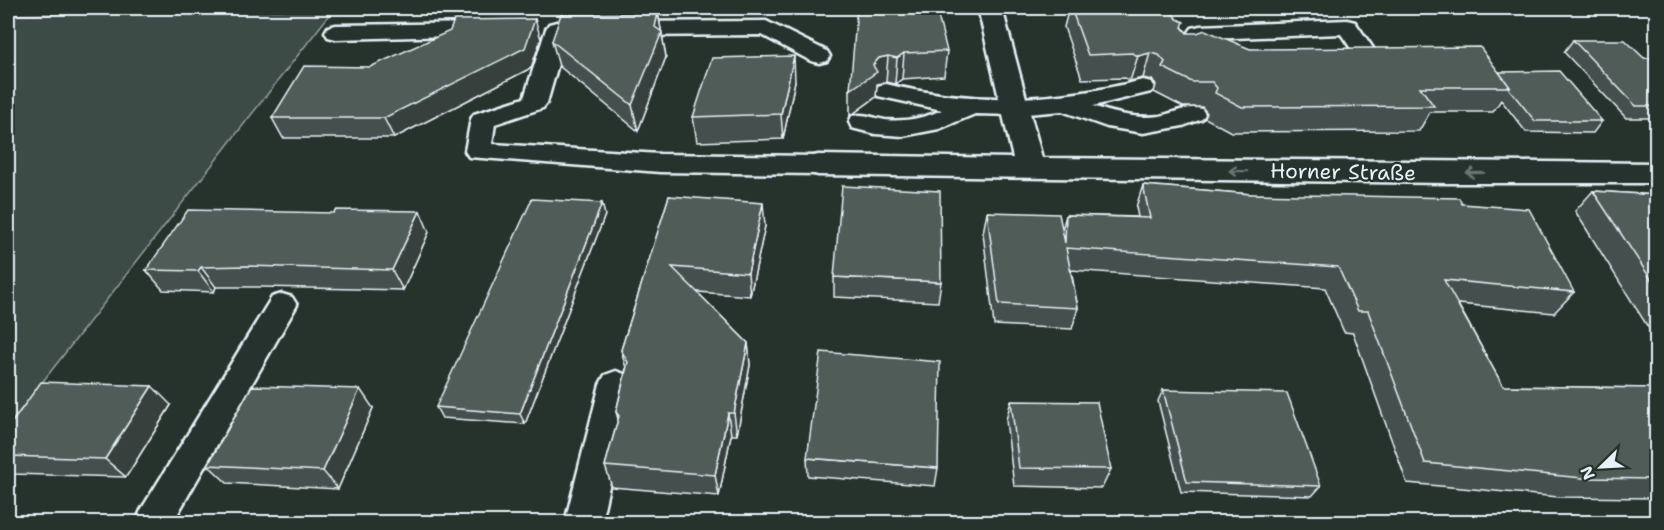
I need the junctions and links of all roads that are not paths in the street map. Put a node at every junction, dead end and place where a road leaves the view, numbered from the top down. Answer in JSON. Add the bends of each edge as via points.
{"nodes":[{"id":1,"x":990,"y":8,"type":"edge"},
{"id":2,"x":557,"y":29,"type":"edge"},
{"id":3,"x":604,"y":29,"type":"edge"},
{"id":4,"x":511,"y":30,"type":"edge"},
{"id":5,"x":336,"y":32,"type":"dead end"},
{"id":6,"x":1187,"y":50,"type":"edge"},
{"id":7,"x":1364,"y":51,"type":"edge"},
{"id":8,"x":819,"y":56,"type":"dead end"},
{"id":9,"x":1143,"y":87,"type":"dead end"},
{"id":10,"x":886,"y":92,"type":"dead end"},
{"id":11,"x":1064,"y":103,"type":"junction"},
{"id":12,"x":970,"y":107,"type":"junction"},
{"id":13,"x":1017,"y":107,"type":"junction"},
{"id":14,"x":1193,"y":114,"type":"dead end"},
{"id":15,"x":861,"y":122,"type":"dead end"},
{"id":16,"x":818,"y":165,"type":"joint"},
{"id":17,"x":1030,"y":168,"type":"junction"},
{"id":18,"x":1656,"y":173,"type":"edge"},
{"id":19,"x":282,"y":305,"type":"dead end"},
{"id":20,"x":616,"y":384,"type":"dead end"},
{"id":21,"x":154,"y":522,"type":"edge"},
{"id":22,"x":583,"y":522,"type":"edge"}],
"edges":[{"from":1,"to":13,"type":"street"},
{"from":2,"to":16,"type":"lane","via":[[535,104],[483,119],[478,152],[660,163]]},
{"from":3,"to":8,"type":"lane","via":[[766,28]]},
{"from":4,"to":5,"type":"lane"},
{"from":6,"to":7,"type":"lane","via":[[1200,33],[1347,27]]},
{"from":9,"to":11,"type":"lane","via":[[1107,98]]},
{"from":10,"to":12,"type":"lane"},
{"from":11,"to":13,"type":"lane"},
{"from":11,"to":14,"type":"lane","via":[[1119,124],[1147,126]]},
{"from":12,"to":13,"type":"lane"},
{"from":12,"to":15,"type":"lane","via":[[939,122],[897,129]]},
{"from":13,"to":17,"type":"street"},
{"from":16,"to":17,"type":"street","name":"Horner Straße"},
{"from":18,"to":17,"type":"street","name":"Horner Straße","one_way":true},
{"from":19,"to":21,"type":"lane"},
{"from":20,"to":22,"type":"lane"}]}
